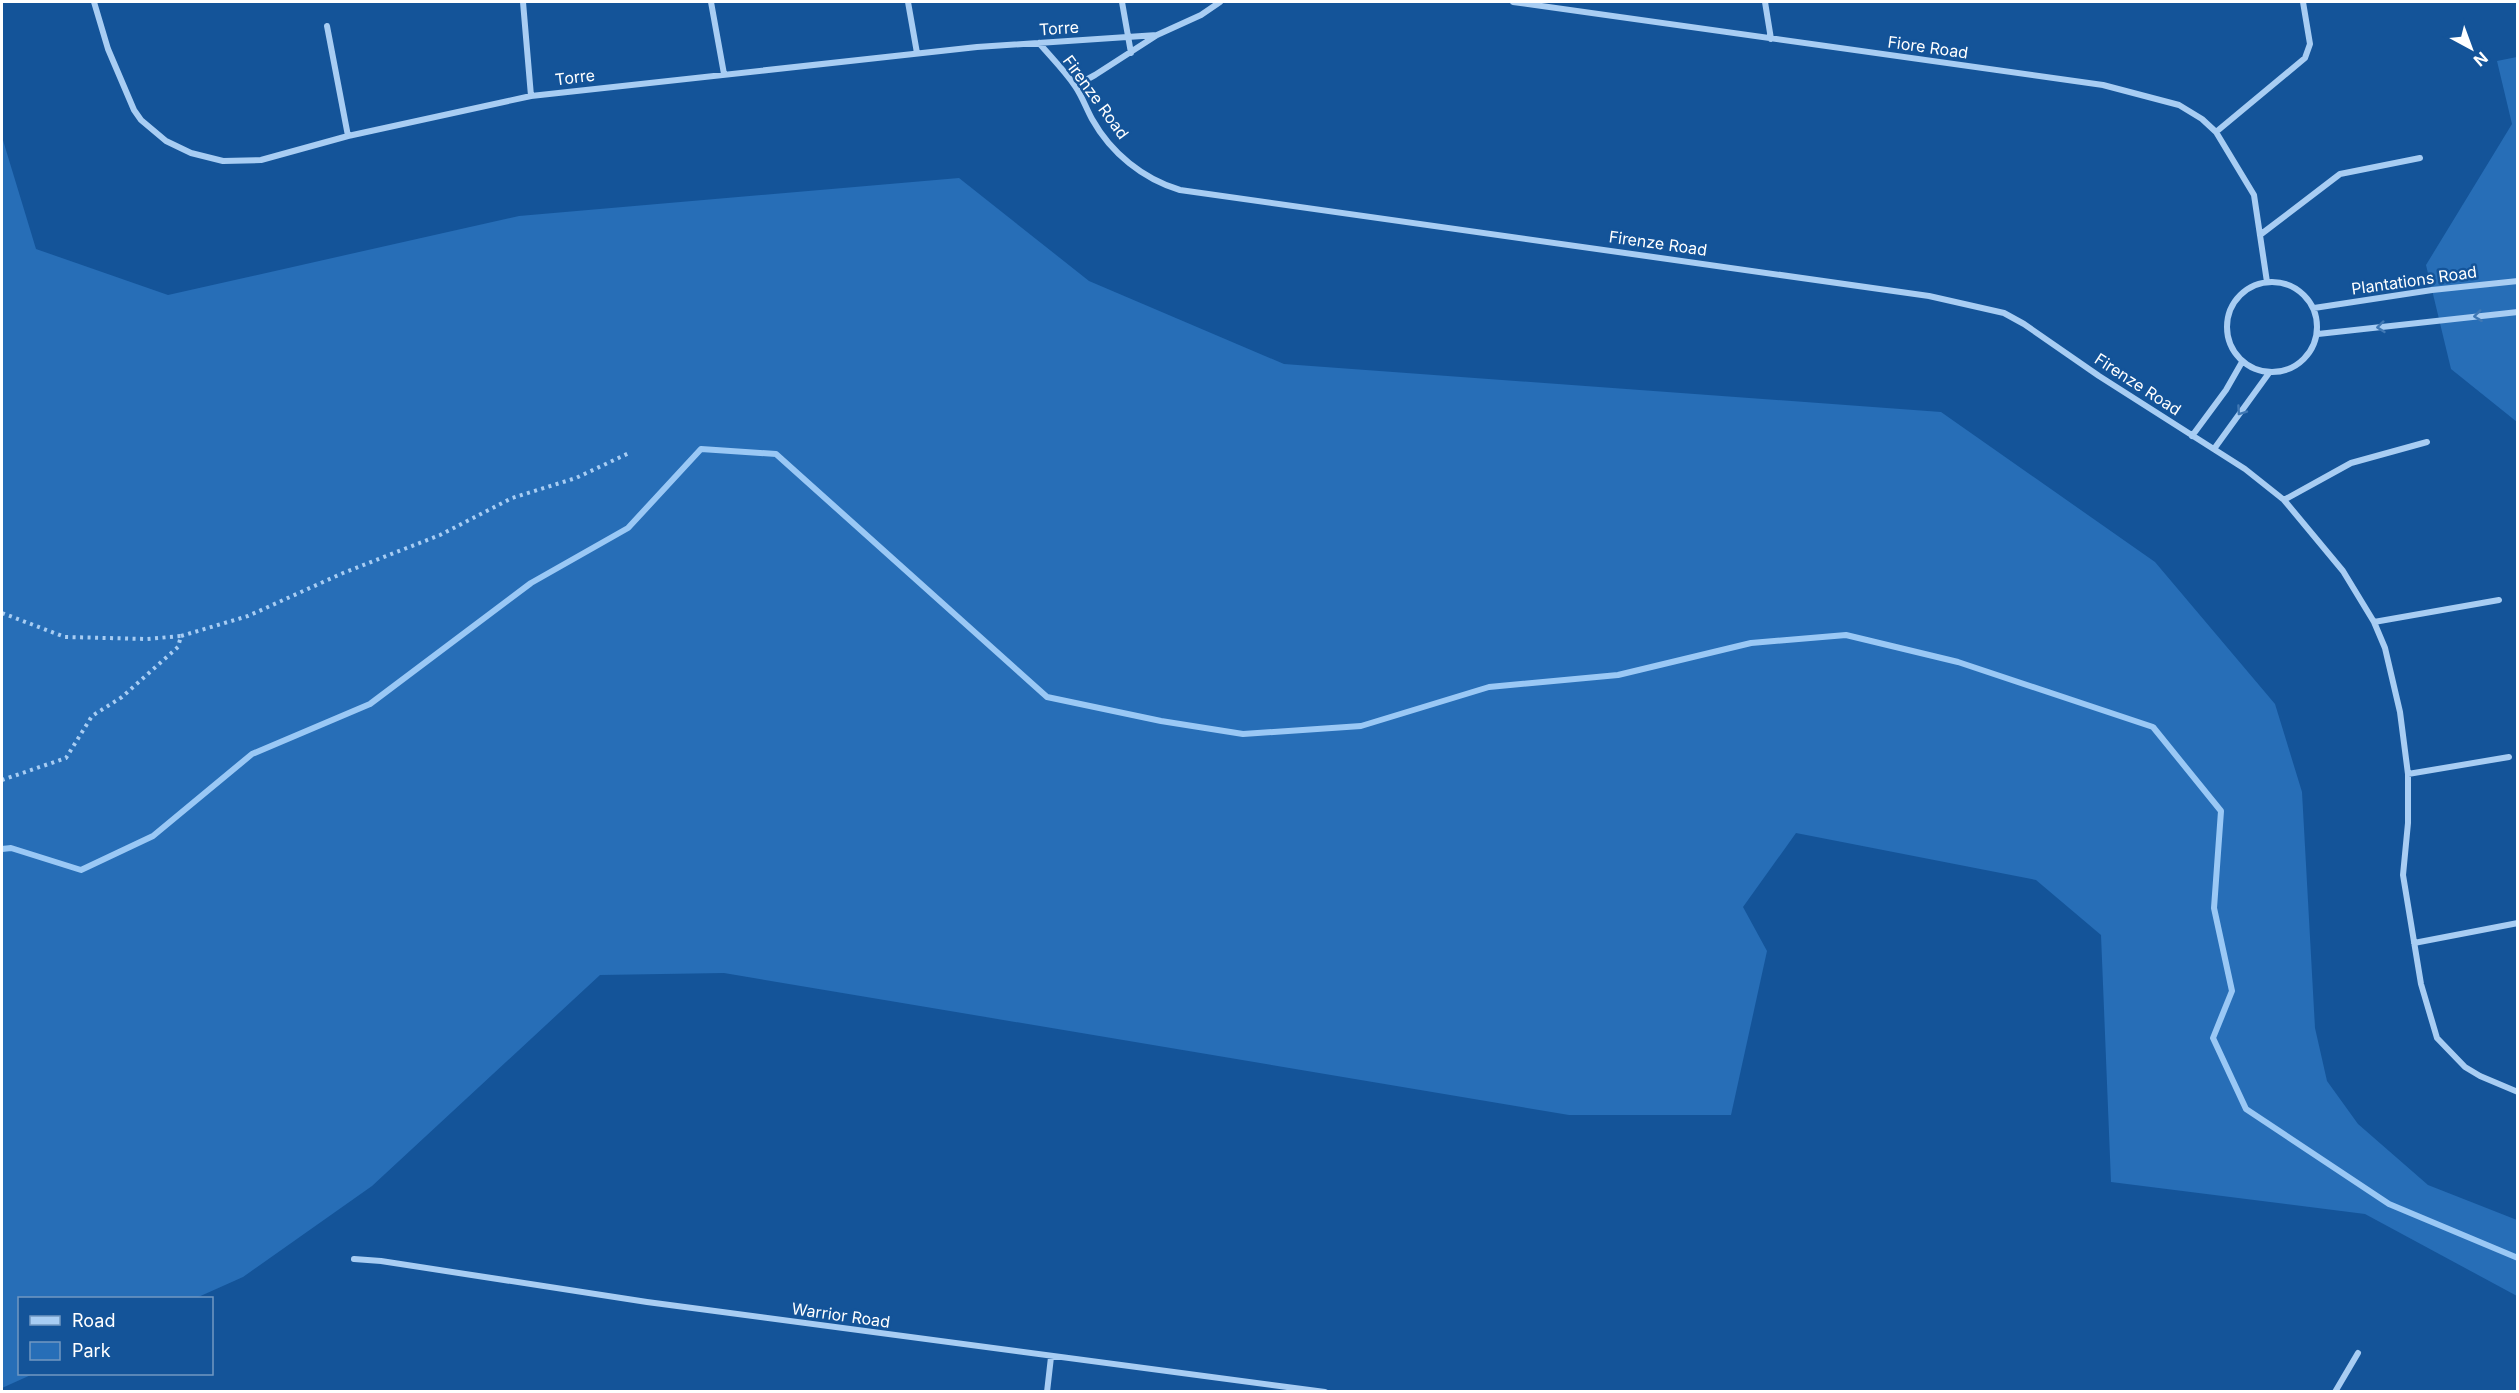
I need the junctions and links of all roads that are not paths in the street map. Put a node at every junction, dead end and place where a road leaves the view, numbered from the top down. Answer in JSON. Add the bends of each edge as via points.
{"nodes":[{"id":1,"x":94,"y":2,"type":"edge"},
{"id":2,"x":523,"y":2,"type":"edge"},
{"id":3,"x":711,"y":2,"type":"edge"},
{"id":4,"x":908,"y":2,"type":"edge"},
{"id":5,"x":1122,"y":2,"type":"edge"},
{"id":6,"x":1220,"y":2,"type":"edge"},
{"id":7,"x":1513,"y":2,"type":"edge"},
{"id":8,"x":1765,"y":2,"type":"edge"},
{"id":9,"x":2303,"y":2,"type":"edge"},
{"id":10,"x":327,"y":26,"type":"dead end"},
{"id":11,"x":1157,"y":35,"type":"junction"},
{"id":12,"x":1128,"y":37,"type":"junction"},
{"id":13,"x":1771,"y":39,"type":"junction"},
{"id":14,"x":1039,"y":43,"type":"junction"},
{"id":15,"x":917,"y":53,"type":"junction"},
{"id":16,"x":1131,"y":53,"type":"junction"},
{"id":17,"x":724,"y":74,"type":"junction"},
{"id":18,"x":1075,"y":86,"type":"junction"},
{"id":19,"x":531,"y":96,"type":"junction"},
{"id":20,"x":2216,"y":132,"type":"junction"},
{"id":21,"x":348,"y":136,"type":"junction"},
{"id":22,"x":2420,"y":159,"type":"dead end"},
{"id":23,"x":2260,"y":235,"type":"junction"},
{"id":24,"x":2517,"y":280,"type":"edge"},
{"id":25,"x":2267,"y":282,"type":"junction"},
{"id":26,"x":2314,"y":308,"type":"junction"},
{"id":27,"x":2517,"y":312,"type":"edge"},
{"id":28,"x":2318,"y":334,"type":"junction"},
{"id":29,"x":2242,"y":362,"type":"junction"},
{"id":30,"x":2269,"y":373,"type":"junction"},
{"id":31,"x":2192,"y":436,"type":"junction"},
{"id":32,"x":2427,"y":442,"type":"dead end"},
{"id":33,"x":2214,"y":449,"type":"junction"},
{"id":34,"x":2284,"y":500,"type":"junction"},
{"id":35,"x":2499,"y":600,"type":"dead end"},
{"id":36,"x":2374,"y":622,"type":"junction"},
{"id":37,"x":2509,"y":757,"type":"dead end"},
{"id":38,"x":2408,"y":774,"type":"junction"},
{"id":39,"x":2517,"y":923,"type":"edge"},
{"id":40,"x":2414,"y":943,"type":"junction"},
{"id":41,"x":2517,"y":1092,"type":"edge"},
{"id":42,"x":354,"y":1259,"type":"dead end"},
{"id":43,"x":2358,"y":1353,"type":"dead end"},
{"id":44,"x":1052,"y":1357,"type":"junction"},
{"id":45,"x":1047,"y":1392,"type":"edge"},
{"id":46,"x":1325,"y":1392,"type":"edge"},
{"id":47,"x":2335,"y":1392,"type":"edge"}],
"edges":[{"from":1,"to":21,"type":"street","name":"Torre","via":[[108,49],[134,110],[166,141],[210,159],[240,162]]},
{"from":2,"to":19,"type":"street"},
{"from":3,"to":17,"type":"street"},
{"from":4,"to":15,"type":"street"},
{"from":5,"to":12,"type":"street"},
{"from":6,"to":11,"type":"street","name":"Torre"},
{"from":7,"to":13,"type":"street","name":"Fiore Road"},
{"from":8,"to":13,"type":"street"},
{"from":9,"to":20,"type":"street","via":[[2310,44],[2305,58]]},
{"from":10,"to":21,"type":"street"},
{"from":11,"to":12,"type":"street","name":"Torre"},
{"from":11,"to":16,"type":"street","name":"Torre"},
{"from":12,"to":14,"type":"street","name":"Torre"},
{"from":12,"to":16,"type":"street"},
{"from":13,"to":20,"type":"street","name":"Fiore Road","via":[[2129,90],[2179,105]]},
{"from":14,"to":15,"type":"street","name":"Torre"},
{"from":14,"to":18,"type":"street","name":"Firenze Road"},
{"from":15,"to":17,"type":"street","name":"Torre"},
{"from":16,"to":18,"type":"street","name":"Torre"},
{"from":17,"to":19,"type":"street","name":"Torre"},
{"from":18,"to":31,"type":"street","name":"Firenze Road","via":[[1093,121],[1129,164],[1160,185],[1952,299],[2004,313],[2024,324]]},
{"from":19,"to":21,"type":"street","name":"Torre"},
{"from":20,"to":23,"type":"street","name":"Fiore Road","via":[[2254,195]]},
{"from":22,"to":23,"type":"street","via":[[2340,174]]},
{"from":23,"to":25,"type":"street","name":"Fiore Road"},
{"from":24,"to":26,"type":"street","name":"Plantations Road"},
{"from":25,"to":26,"type":"street","via":[[2295,287]]},
{"from":25,"to":29,"type":"street","via":[[2252,286],[2231,307],[2228,337]]},
{"from":26,"to":28,"type":"street"},
{"from":27,"to":28,"type":"street","one_way":true},
{"from":28,"to":30,"type":"street","via":[[2314,347],[2295,367]]},
{"from":29,"to":30,"type":"street"},
{"from":29,"to":31,"type":"street"},
{"from":30,"to":33,"type":"street","one_way":true},
{"from":31,"to":33,"type":"street","name":"Firenze Road"},
{"from":32,"to":34,"type":"street","via":[[2351,463]]},
{"from":33,"to":34,"type":"street","name":"Firenze Road"},
{"from":34,"to":36,"type":"street","name":"Firenze Road","via":[[2343,571]]},
{"from":35,"to":36,"type":"street"},
{"from":36,"to":38,"type":"street","name":"Firenze Road","via":[[2391,669]]},
{"from":37,"to":38,"type":"street"},
{"from":38,"to":40,"type":"street","name":"Firenze Road","via":[[2403,875]]},
{"from":39,"to":40,"type":"street"},
{"from":40,"to":41,"type":"street","name":"Firenze Road","via":[[2437,1038],[2465,1067]]},
{"from":42,"to":44,"type":"street","name":"Warrior Road"},
{"from":43,"to":47,"type":"street"},
{"from":44,"to":45,"type":"street"},
{"from":44,"to":46,"type":"street","name":"Warrior Road"}]}
